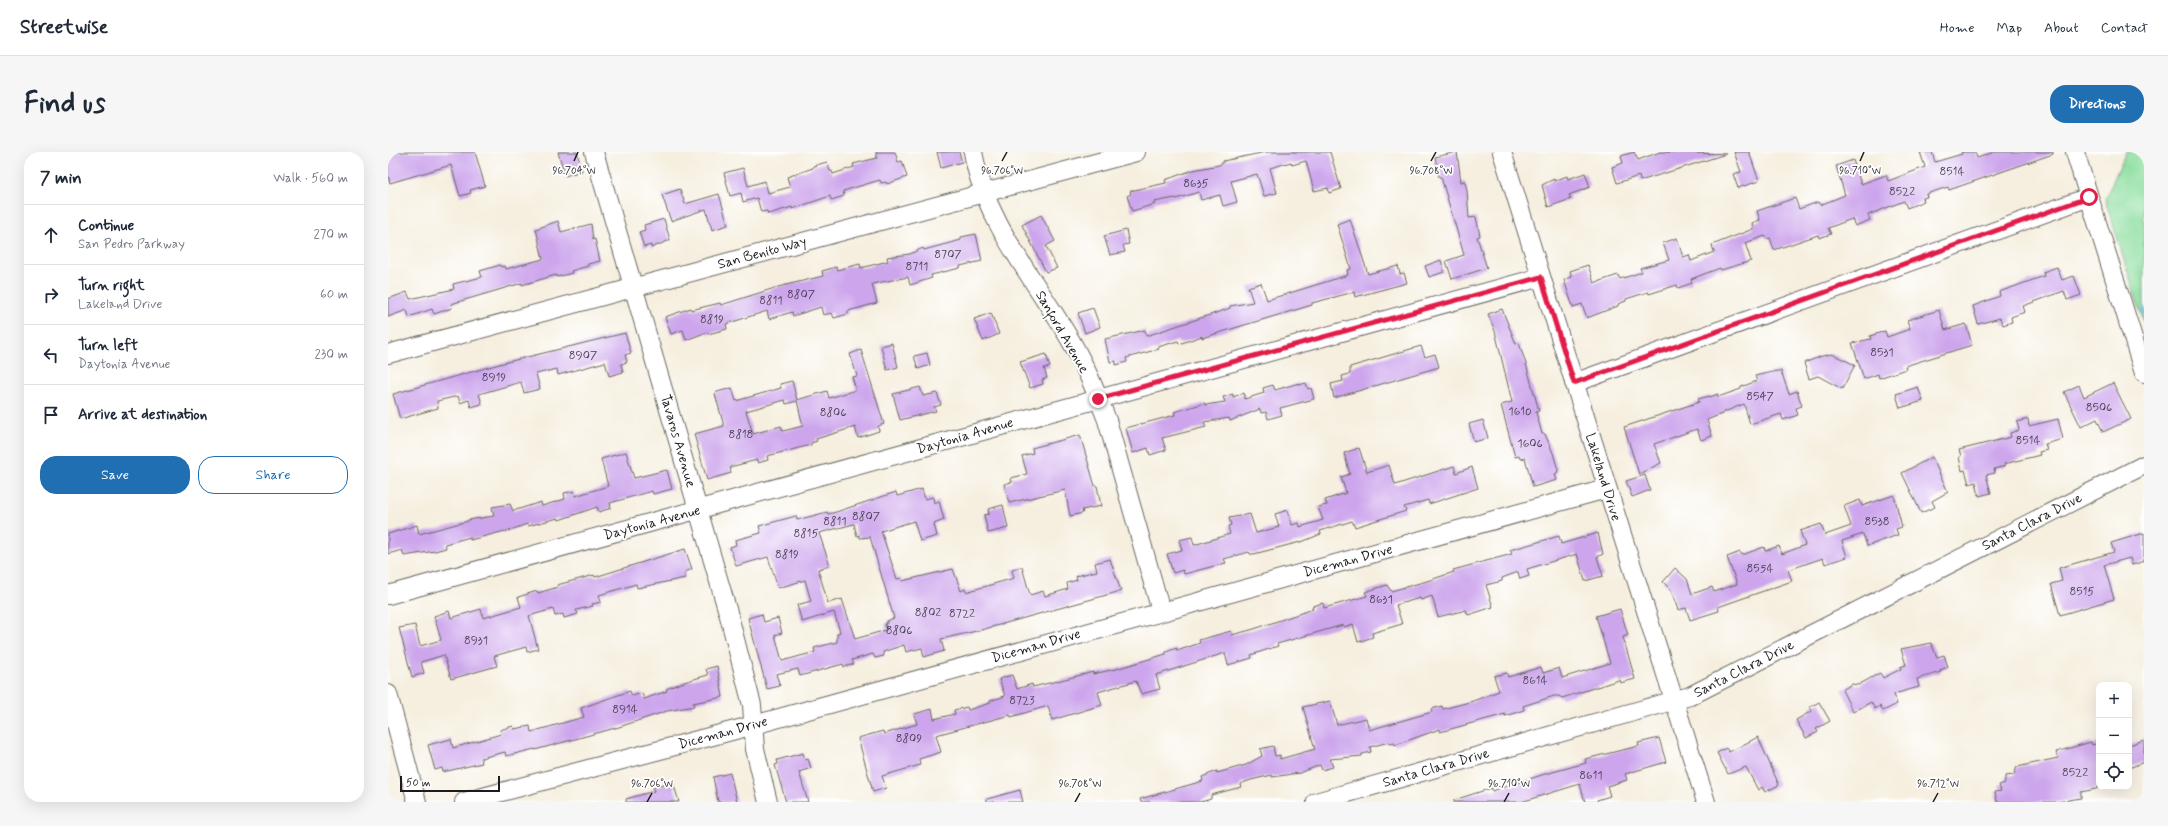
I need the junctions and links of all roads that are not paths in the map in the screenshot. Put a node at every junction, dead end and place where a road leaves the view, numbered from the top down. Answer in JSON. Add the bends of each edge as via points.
{"nodes":[{"id":1,"x":594,"y":152,"type":"edge"},
{"id":2,"x":973,"y":152,"type":"edge"},
{"id":3,"x":1136,"y":152,"type":"edge"},
{"id":4,"x":1502,"y":152,"type":"edge"},
{"id":5,"x":2075,"y":152,"type":"edge"},
{"id":6,"x":984,"y":194,"type":"junction"},
{"id":7,"x":2089,"y":197,"type":"junction"},
{"id":8,"x":1541,"y":277,"type":"junction"},
{"id":9,"x":634,"y":288,"type":"junction"},
{"id":10,"x":388,"y":354,"type":"edge"},
{"id":11,"x":2144,"y":373,"type":"edge"},
{"id":12,"x":1574,"y":383,"type":"junction"},
{"id":13,"x":1098,"y":399,"type":"junction"},
{"id":14,"x":2144,"y":465,"type":"edge"},
{"id":15,"x":1606,"y":489,"type":"junction"},
{"id":16,"x":698,"y":511,"type":"junction"},
{"id":17,"x":388,"y":595,"type":"edge"},
{"id":18,"x":1161,"y":611,"type":"junction"},
{"id":19,"x":388,"y":694,"type":"edge"},
{"id":20,"x":1674,"y":701,"type":"junction"},
{"id":21,"x":754,"y":725,"type":"junction"},
{"id":22,"x":418,"y":802,"type":"edge"},
{"id":23,"x":464,"y":802,"type":"edge"},
{"id":24,"x":768,"y":802,"type":"edge"},
{"id":25,"x":1316,"y":802,"type":"edge"},
{"id":26,"x":1706,"y":802,"type":"edge"}],
"edges":[{"from":1,"to":9,"type":"street","name":"Tavaros Avenue"},
{"from":2,"to":6,"type":"street","name":"Sanford Avenue"},
{"from":3,"to":6,"type":"street","name":"San Benito Way"},
{"from":4,"to":8,"type":"street","name":"Lakeland Drive"},
{"from":5,"to":7,"type":"street"},
{"from":6,"to":9,"type":"street","name":"San Benito Way"},
{"from":6,"to":13,"type":"street","name":"Sanford Avenue","via":[[1005,237],[1072,344]]},
{"from":7,"to":11,"type":"street"},
{"from":7,"to":12,"type":"street"},
{"from":8,"to":12,"type":"street","name":"Lakeland Drive"},
{"from":8,"to":13,"type":"street","name":"Daytonia Avenue"},
{"from":9,"to":10,"type":"street","name":"San Benito Way"},
{"from":9,"to":16,"type":"street","name":"Tavaros Avenue"},
{"from":12,"to":15,"type":"street","name":"Lakeland Drive"},
{"from":13,"to":16,"type":"street","name":"Daytonia Avenue"},
{"from":13,"to":18,"type":"street","name":"Sanford Avenue","via":[[1109,428]]},
{"from":14,"to":20,"type":"street","name":"Santa Clara Drive","via":[[1690,696]]},
{"from":15,"to":18,"type":"street","name":"Diceman Drive"},
{"from":15,"to":20,"type":"street","name":"Lakeland Drive"},
{"from":16,"to":17,"type":"street","name":"Daytonia Avenue"},
{"from":16,"to":21,"type":"street","name":"Tavaros Avenue","via":[[729,616],[752,705]]},
{"from":18,"to":21,"type":"street","name":"Diceman Drive"},
{"from":19,"to":22,"type":"street"},
{"from":20,"to":25,"type":"street","name":"Santa Clara Drive"},
{"from":20,"to":26,"type":"street","name":"Lakeland Drive"},
{"from":21,"to":23,"type":"street","name":"Diceman Drive"},
{"from":21,"to":24,"type":"street","name":"Tavaros Avenue","via":[[754,749]]}]}
